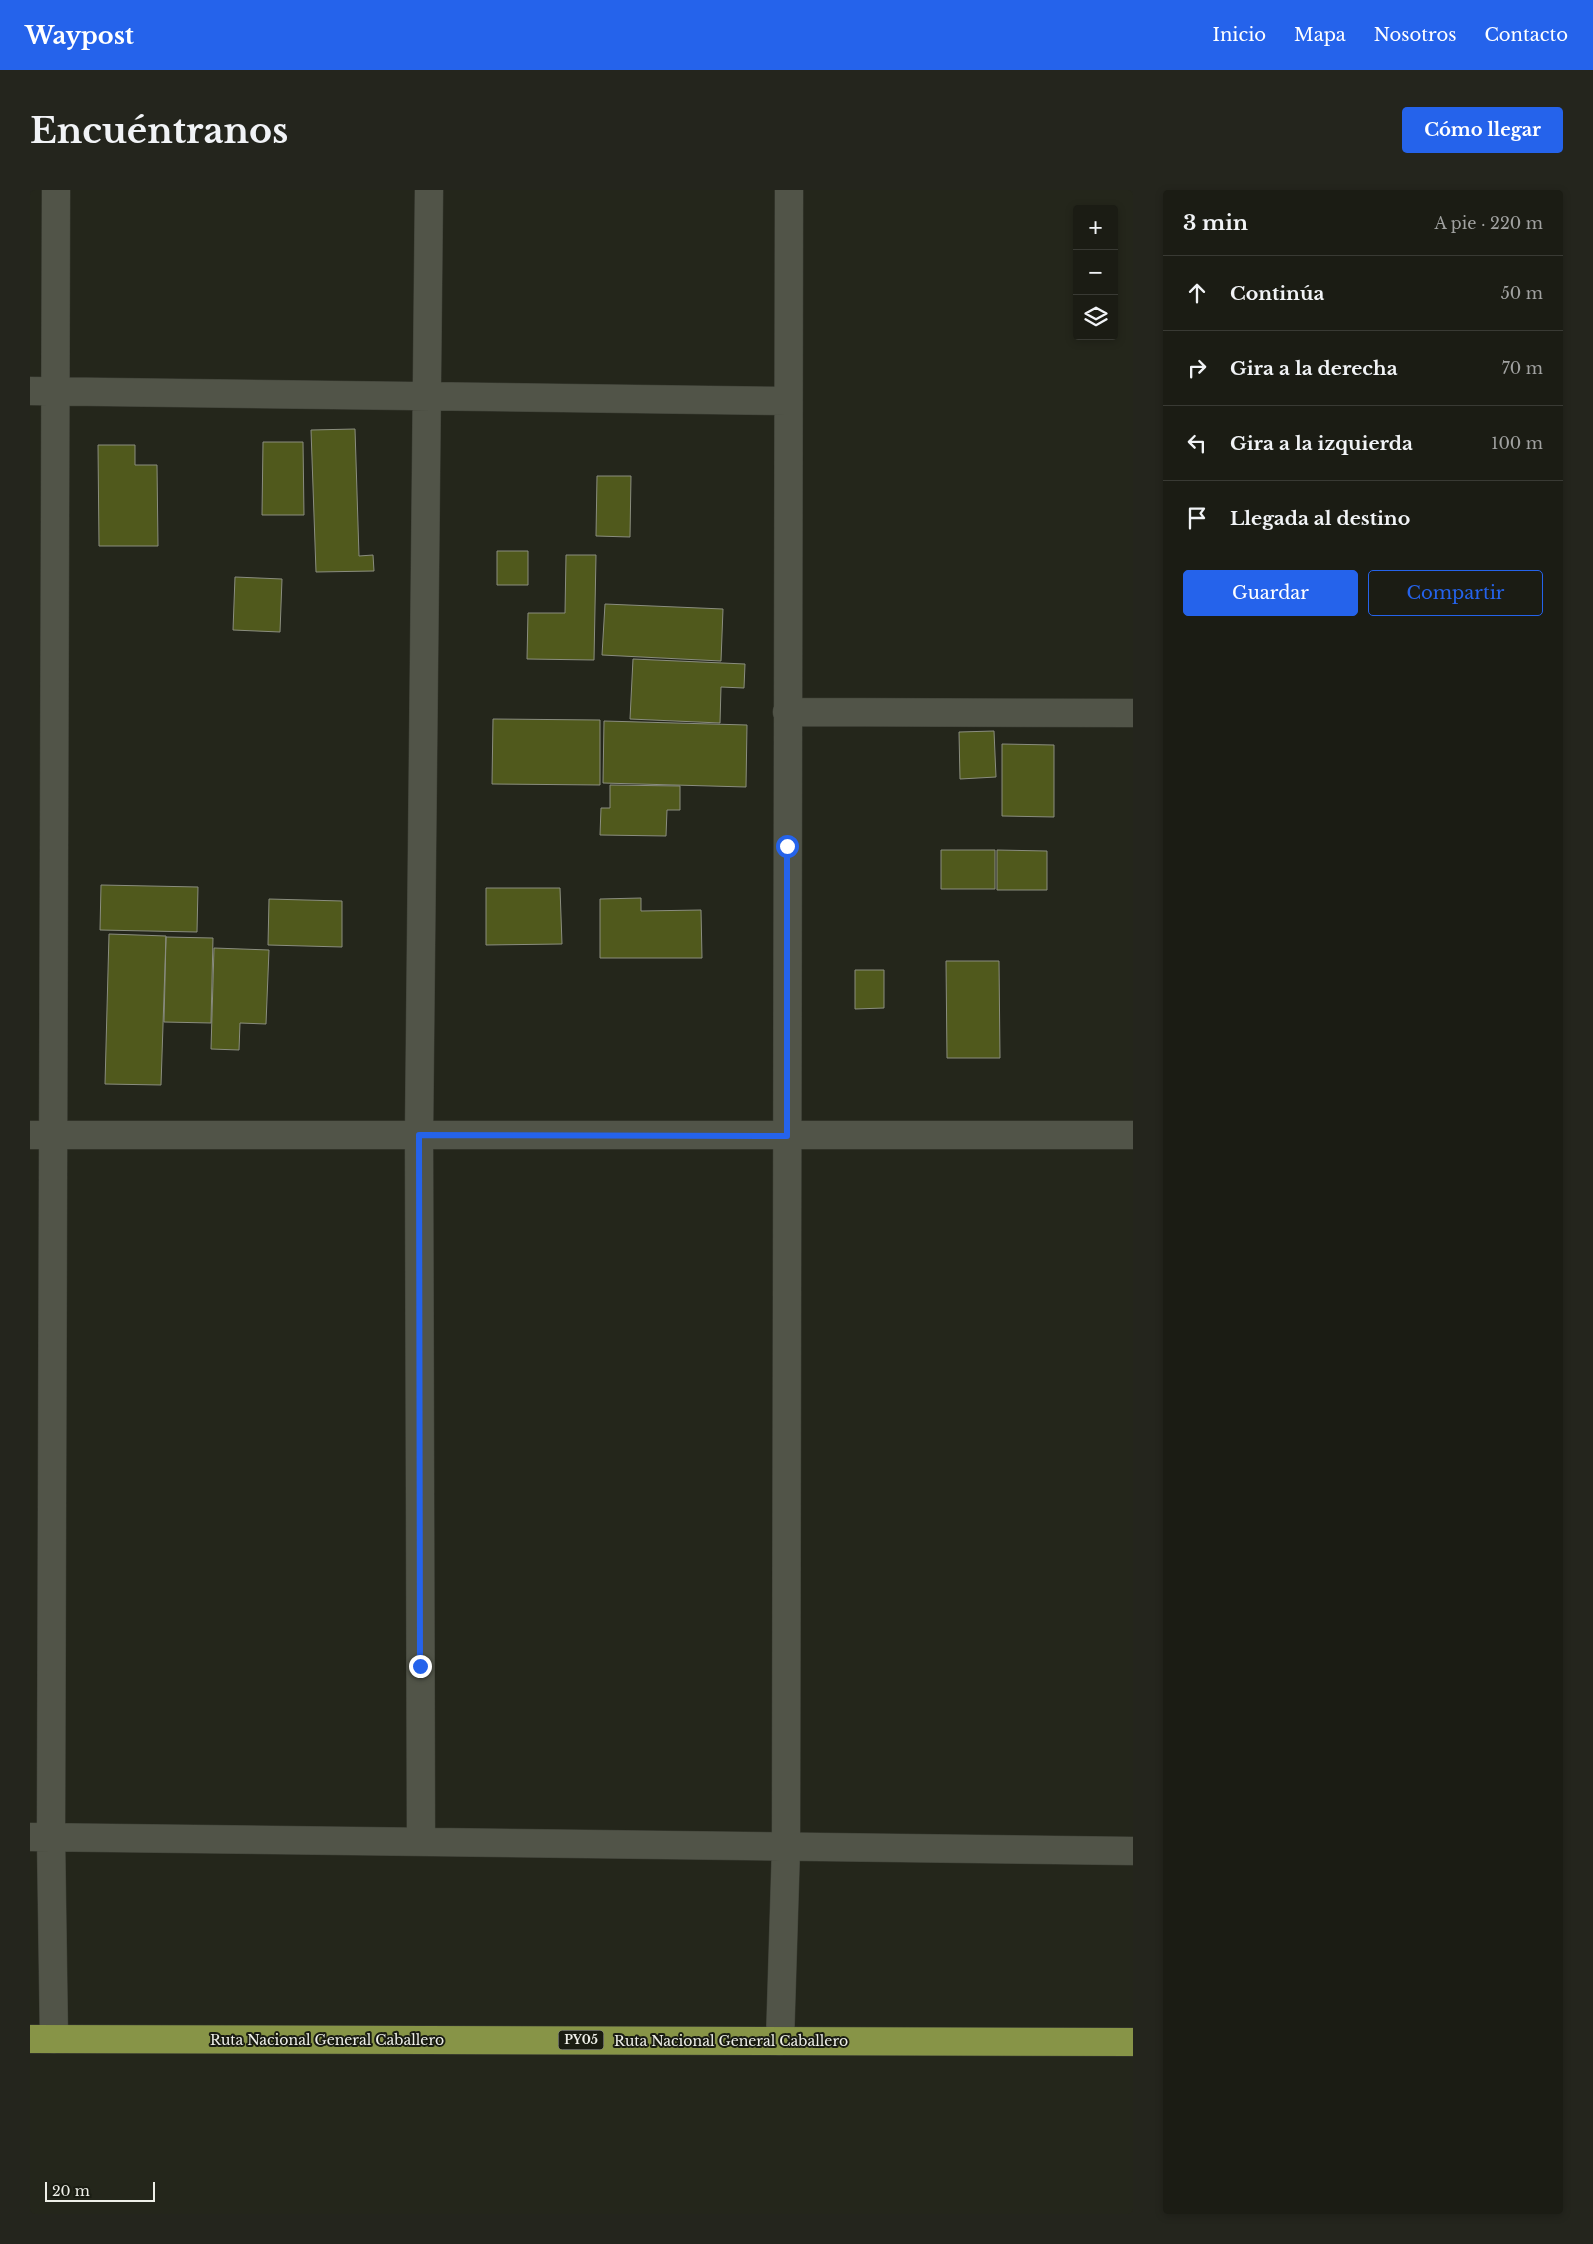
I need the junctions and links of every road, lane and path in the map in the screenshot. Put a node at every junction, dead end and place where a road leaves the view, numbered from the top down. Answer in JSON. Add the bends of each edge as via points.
{"nodes":[{"id":1,"x":56,"y":190,"type":"edge"},
{"id":2,"x":429,"y":190,"type":"edge"},
{"id":3,"x":789,"y":190,"type":"edge"},
{"id":4,"x":43,"y":391,"type":"edge"},
{"id":5,"x":427,"y":396,"type":"junction"},
{"id":6,"x":788,"y":401,"type":"junction"},
{"id":7,"x":787,"y":712,"type":"junction"},
{"id":8,"x":1133,"y":713,"type":"edge"},
{"id":9,"x":42,"y":1135,"type":"edge"},
{"id":10,"x":419,"y":1135,"type":"junction"},
{"id":11,"x":1133,"y":1135,"type":"edge"},
{"id":12,"x":787,"y":1136,"type":"junction"},
{"id":13,"x":41,"y":1837,"type":"edge"},
{"id":14,"x":421,"y":1842,"type":"junction"},
{"id":15,"x":786,"y":1847,"type":"junction"},
{"id":16,"x":1133,"y":1851,"type":"edge"},
{"id":17,"x":42,"y":2039,"type":"edge"},
{"id":18,"x":780,"y":2041,"type":"junction"},
{"id":19,"x":1133,"y":2042,"type":"edge"}],
"edges":[{"from":1,"to":4,"type":"street"},
{"from":2,"to":5,"type":"street"},
{"from":3,"to":6,"type":"street"},
{"from":4,"to":5,"type":"street"},
{"from":4,"to":9,"type":"street"},
{"from":5,"to":6,"type":"street"},
{"from":5,"to":10,"type":"street"},
{"from":6,"to":7,"type":"street"},
{"from":7,"to":8,"type":"street"},
{"from":7,"to":12,"type":"street"},
{"from":9,"to":10,"type":"street"},
{"from":9,"to":13,"type":"street"},
{"from":10,"to":12,"type":"street"},
{"from":10,"to":14,"type":"street"},
{"from":11,"to":12,"type":"street"},
{"from":12,"to":15,"type":"street"},
{"from":13,"to":14,"type":"street"},
{"from":13,"to":17,"type":"street"},
{"from":14,"to":15,"type":"street"},
{"from":15,"to":16,"type":"street"},
{"from":15,"to":18,"type":"street"},
{"from":17,"to":18,"type":"highway","name":"Ruta Nacional General Caballero","number":"PY05"},
{"from":18,"to":19,"type":"highway","name":"Ruta Nacional General Caballero","number":"PY05"}]}
